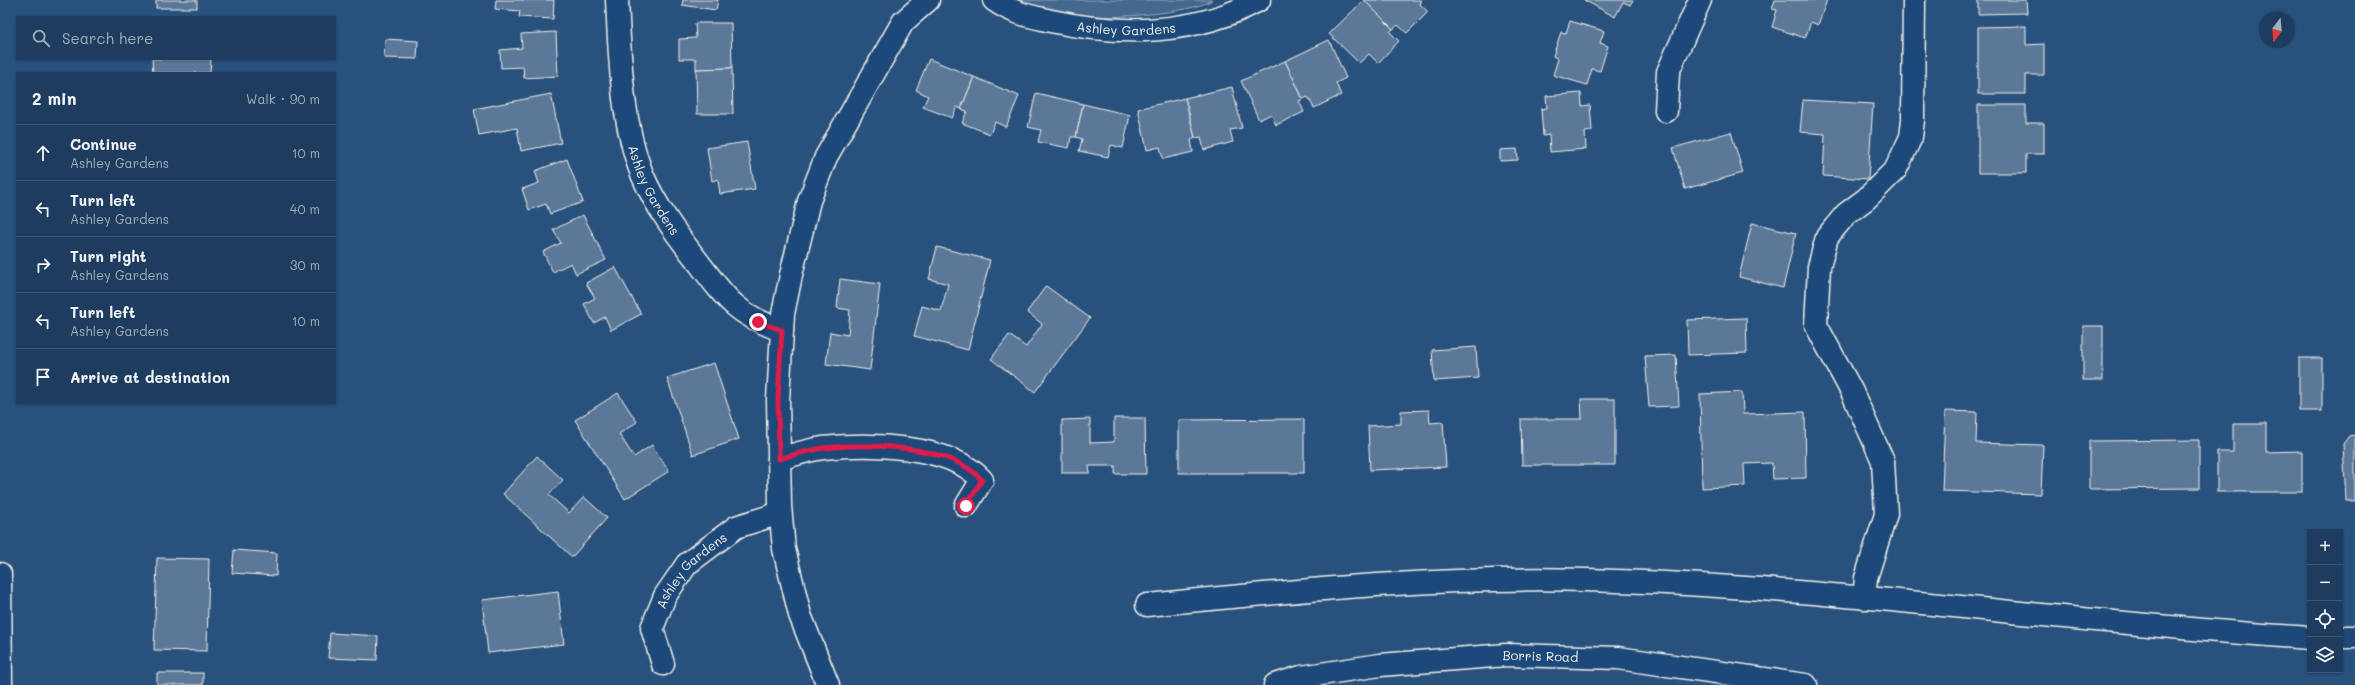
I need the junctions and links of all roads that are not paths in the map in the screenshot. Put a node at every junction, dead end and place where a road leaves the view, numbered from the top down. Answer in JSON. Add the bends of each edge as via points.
{"nodes":[{"id":1,"x":617,"y":0,"type":"edge"},
{"id":2,"x":928,"y":0,"type":"edge"},
{"id":3,"x":994,"y":0,"type":"edge"},
{"id":4,"x":1259,"y":0,"type":"edge"},
{"id":5,"x":1700,"y":0,"type":"edge"},
{"id":6,"x":1914,"y":0,"type":"edge"},
{"id":7,"x":1666,"y":111,"type":"dead end"},
{"id":8,"x":782,"y":330,"type":"junction"},
{"id":9,"x":779,"y":459,"type":"junction"},
{"id":10,"x":966,"y":506,"type":"dead end"},
{"id":11,"x":780,"y":513,"type":"junction"},
{"id":12,"x":0,"y":574,"type":"edge"},
{"id":13,"x":1864,"y":598,"type":"junction"},
{"id":14,"x":1147,"y":605,"type":"dead end"},
{"id":15,"x":2355,"y":636,"type":"edge"},
{"id":16,"x":2343,"y":637,"type":"edge"},
{"id":17,"x":2307,"y":638,"type":"edge"},
{"id":18,"x":663,"y":664,"type":"dead end"},
{"id":19,"x":1,"y":685,"type":"edge"},
{"id":20,"x":828,"y":685,"type":"edge"},
{"id":21,"x":1275,"y":685,"type":"edge"},
{"id":22,"x":1806,"y":685,"type":"edge"}],
"edges":[{"from":1,"to":8,"type":"street","name":"Ashley Gardens","via":[[627,117],[642,174],[665,219],[734,306],[758,322]]},
{"from":2,"to":8,"type":"street","via":[[902,22],[826,157],[809,201],[794,260]]},
{"from":3,"to":4,"type":"street","name":"Ashley Gardens","via":[[1016,14],[1071,26],[1159,30],[1217,17]]},
{"from":5,"to":7,"type":"street","via":[[1668,72]]},
{"from":6,"to":13,"type":"street","via":[[1911,137],[1896,169],[1866,199],[1846,214],[1827,237],[1819,267],[1816,325],[1852,392],[1883,461],[1886,514],[1866,578]]},
{"from":8,"to":9,"type":"street","via":[[778,400]]},
{"from":9,"to":10,"type":"street","via":[[822,448],[866,446],[897,447],[939,456],[974,470],[982,480]]},
{"from":9,"to":11,"type":"street"},
{"from":11,"to":18,"type":"street","name":"Ashley Gardens","via":[[736,527],[687,564],[665,596],[652,628]]},
{"from":11,"to":20,"type":"street","via":[[784,549],[800,615]]},
{"from":12,"to":19,"type":"street"},
{"from":13,"to":14,"type":"street","via":[[1724,586],[1585,580],[1475,579],[1360,585]]},
{"from":13,"to":17,"type":"street","via":[[2072,620]]},
{"from":15,"to":16,"type":"street"},
{"from":21,"to":22,"type":"street","name":"Borris Road","via":[[1302,677],[1380,665],[1506,655],[1618,658]]}]}
